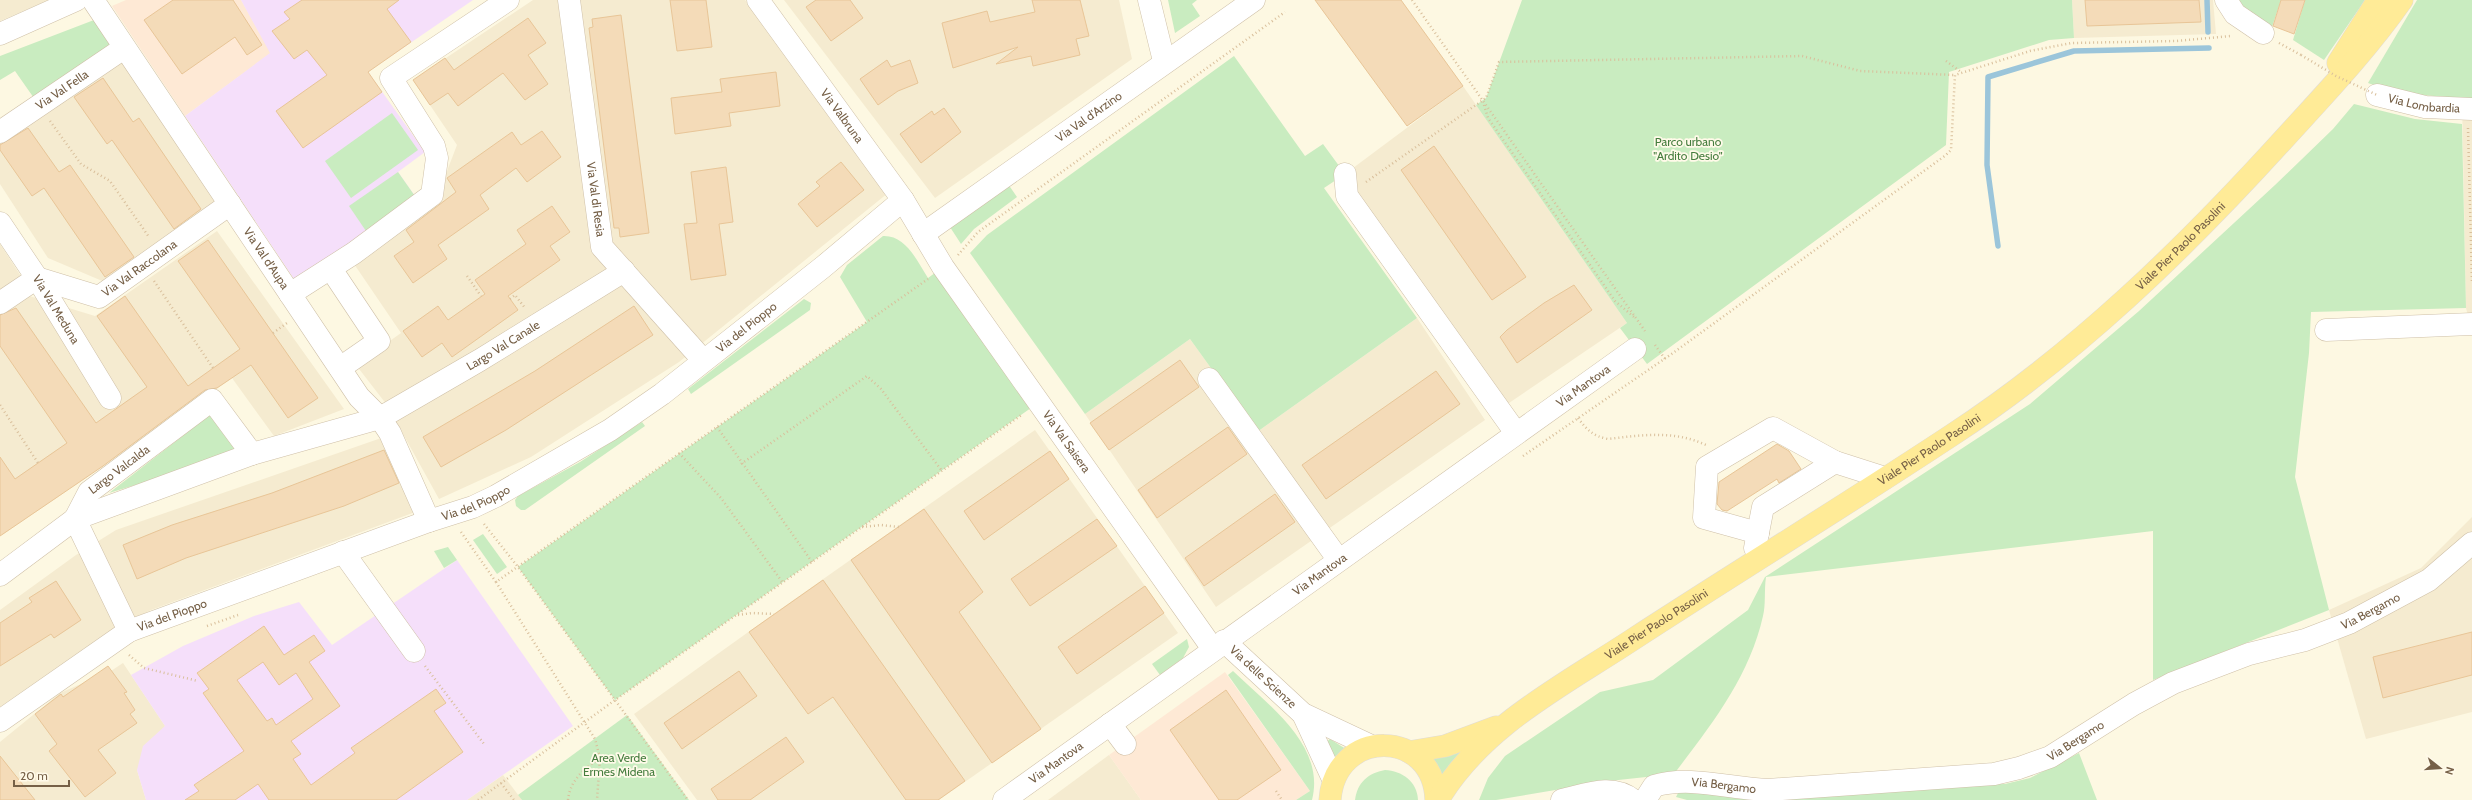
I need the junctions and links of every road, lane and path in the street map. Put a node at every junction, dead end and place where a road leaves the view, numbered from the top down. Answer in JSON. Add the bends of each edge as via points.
{"nodes":[{"id":1,"x":76,"y":0,"type":"edge"},
{"id":2,"x":93,"y":0,"type":"edge"},
{"id":3,"x":508,"y":0,"type":"edge"},
{"id":4,"x":569,"y":0,"type":"edge"},
{"id":5,"x":758,"y":0,"type":"edge"},
{"id":6,"x":1149,"y":0,"type":"edge"},
{"id":7,"x":1254,"y":0,"type":"edge"},
{"id":8,"x":1412,"y":0,"type":"edge"},
{"id":9,"x":2226,"y":0,"type":"edge"},
{"id":10,"x":2378,"y":0,"type":"edge"},
{"id":11,"x":2402,"y":0,"type":"edge"},
{"id":12,"x":1285,"y":12,"type":"dead end"},
{"id":13,"x":2263,"y":33,"type":"joint"},
{"id":14,"x":0,"y":34,"type":"edge"},
{"id":15,"x":2232,"y":36,"type":"dead end"},
{"id":16,"x":124,"y":48,"type":"junction"},
{"id":17,"x":1946,"y":61,"type":"dead end"},
{"id":18,"x":1164,"y":62,"type":"junction"},
{"id":19,"x":1961,"y":73,"type":"junction"},
{"id":20,"x":1955,"y":75,"type":"junction"},
{"id":21,"x":2377,"y":95,"type":"joint"},
{"id":22,"x":1483,"y":100,"type":"junction"},
{"id":23,"x":39,"y":106,"type":"junction"},
{"id":24,"x":2470,"y":109,"type":"edge"},
{"id":25,"x":2304,"y":117,"type":"junction"},
{"id":26,"x":0,"y":132,"type":"edge"},
{"id":27,"x":1345,"y":174,"type":"dead end"},
{"id":28,"x":1347,"y":196,"type":"junction"},
{"id":29,"x":903,"y":200,"type":"junction"},
{"id":30,"x":230,"y":204,"type":"junction"},
{"id":31,"x":0,"y":223,"type":"edge"},
{"id":32,"x":923,"y":234,"type":"junction"},
{"id":33,"x":956,"y":257,"type":"dead end"},
{"id":34,"x":152,"y":260,"type":"junction"},
{"id":35,"x":331,"y":269,"type":"junction"},
{"id":36,"x":624,"y":271,"type":"junction"},
{"id":37,"x":466,"y":276,"type":"dead end"},
{"id":38,"x":37,"y":278,"type":"junction"},
{"id":39,"x":928,"y":278,"type":"dead end"},
{"id":40,"x":2472,"y":283,"type":"edge"},
{"id":41,"x":290,"y":294,"type":"junction"},
{"id":42,"x":481,"y":296,"type":"dead end"},
{"id":43,"x":0,"y":303,"type":"edge"},
{"id":44,"x":1636,"y":319,"type":"junction"},
{"id":45,"x":2472,"y":324,"type":"edge"},
{"id":46,"x":2326,"y":330,"type":"dead end"},
{"id":47,"x":1643,"y":344,"type":"junction"},
{"id":48,"x":703,"y":360,"type":"junction"},
{"id":49,"x":213,"y":368,"type":"dead end"},
{"id":50,"x":340,"y":368,"type":"junction"},
{"id":51,"x":1209,"y":380,"type":"dead end"},
{"id":52,"x":110,"y":398,"type":"dead end"},
{"id":53,"x":0,"y":405,"type":"edge"},
{"id":54,"x":1030,"y":409,"type":"dead end"},
{"id":55,"x":380,"y":418,"type":"junction"},
{"id":56,"x":1578,"y":418,"type":"dead end"},
{"id":57,"x":716,"y":427,"type":"junction"},
{"id":58,"x":1516,"y":433,"type":"junction"},
{"id":59,"x":679,"y":453,"type":"junction"},
{"id":60,"x":252,"y":454,"type":"junction"},
{"id":61,"x":1728,"y":454,"type":"junction"},
{"id":62,"x":1835,"y":462,"type":"junction"},
{"id":63,"x":38,"y":463,"type":"dead end"},
{"id":64,"x":741,"y":464,"type":"junction"},
{"id":65,"x":942,"y":471,"type":"junction"},
{"id":66,"x":1885,"y":478,"type":"junction"},
{"id":67,"x":75,"y":519,"type":"junction"},
{"id":68,"x":429,"y":521,"type":"junction"},
{"id":69,"x":483,"y":523,"type":"dead end"},
{"id":70,"x":899,"y":527,"type":"dead end"},
{"id":71,"x":861,"y":528,"type":"junction"},
{"id":72,"x":460,"y":530,"type":"dead end"},
{"id":73,"x":1758,"y":533,"type":"junction"},
{"id":74,"x":2472,"y":543,"type":"edge"},
{"id":75,"x":343,"y":552,"type":"junction"},
{"id":76,"x":1338,"y":559,"type":"junction"},
{"id":77,"x":812,"y":562,"type":"junction"},
{"id":78,"x":1752,"y":563,"type":"junction"},
{"id":79,"x":3,"y":566,"type":"edge"},
{"id":80,"x":518,"y":567,"type":"junction"},
{"id":81,"x":496,"y":582,"type":"junction"},
{"id":82,"x":783,"y":582,"type":"junction"},
{"id":83,"x":774,"y":614,"type":"dead end"},
{"id":84,"x":735,"y":616,"type":"junction"},
{"id":85,"x":127,"y":642,"type":"junction"},
{"id":86,"x":1218,"y":645,"type":"junction"},
{"id":87,"x":414,"y":651,"type":"joint"},
{"id":88,"x":198,"y":681,"type":"dead end"},
{"id":89,"x":615,"y":700,"type":"junction"},
{"id":90,"x":1303,"y":714,"type":"junction"},
{"id":91,"x":0,"y":721,"type":"edge"},
{"id":92,"x":585,"y":722,"type":"junction"},
{"id":93,"x":1507,"y":723,"type":"junction"},
{"id":94,"x":1110,"y":724,"type":"junction"},
{"id":95,"x":484,"y":744,"type":"dead end"},
{"id":96,"x":1125,"y":744,"type":"dead end"},
{"id":97,"x":1371,"y":746,"type":"junction"},
{"id":98,"x":1409,"y":752,"type":"junction"},
{"id":99,"x":600,"y":758,"type":"junction"},
{"id":100,"x":501,"y":783,"type":"junction"},
{"id":101,"x":1276,"y":791,"type":"dead end"},
{"id":102,"x":1330,"y":795,"type":"edge"},
{"id":103,"x":478,"y":800,"type":"edge"},
{"id":104,"x":514,"y":800,"type":"edge"},
{"id":105,"x":568,"y":800,"type":"edge"},
{"id":106,"x":597,"y":800,"type":"edge"},
{"id":107,"x":688,"y":800,"type":"edge"},
{"id":108,"x":1004,"y":800,"type":"edge"},
{"id":109,"x":1282,"y":800,"type":"edge"},
{"id":110,"x":1437,"y":800,"type":"edge"},
{"id":111,"x":1562,"y":800,"type":"edge"},
{"id":112,"x":1633,"y":800,"type":"edge"},
{"id":113,"x":1645,"y":800,"type":"edge"}],
"edges":[{"from":1,"to":14,"type":"street"},
{"from":2,"to":16,"type":"street","name":"Via Val d'Aupa"},
{"from":3,"to":35,"type":"street","via":[[391,78],[434,146],[437,158],[432,195]]},
{"from":4,"to":36,"type":"street","name":"Via Val di Resia","via":[[602,247]]},
{"from":5,"to":29,"type":"street","name":"Via Valbruna"},
{"from":6,"to":18,"type":"street"},
{"from":7,"to":18,"type":"street","name":"Via Val d'Arzino"},
{"from":8,"to":22,"type":"path"},
{"from":9,"to":13,"type":"street","via":[[2235,14]]},
{"from":10,"to":25,"type":"main road","name":"Viale Pier Paolo Pasolini"},
{"from":11,"to":25,"type":"main road","name":"Viale Pier Paolo Pasolini","via":[[2383,26]]},
{"from":12,"to":33,"type":"path","via":[[978,232]]},
{"from":13,"to":21,"type":"path","bridge":true,"via":[[2336,76]]},
{"from":15,"to":19,"type":"path","via":[[2176,41],[2072,43],[2030,51]]},
{"from":16,"to":23,"type":"street","name":"Via Val Fella"},
{"from":16,"to":30,"type":"street","name":"Via Val d'Aupa"},
{"from":17,"to":19,"type":"path"},
{"from":18,"to":32,"type":"street","name":"Via Val d'Arzino"},
{"from":19,"to":20,"type":"path"},
{"from":20,"to":22,"type":"path","via":[[1860,71],[1802,56],[1499,62]]},
{"from":20,"to":47,"type":"path","via":[[1951,150],[1946,155],[1665,359]]},
{"from":21,"to":24,"type":"street","name":"Via Lombardia","via":[[2425,107]]},
{"from":22,"to":28,"type":"path"},
{"from":22,"to":44,"type":"path"},
{"from":22,"to":44,"type":"path","via":[[1488,118],[1615,301]]},
{"from":23,"to":26,"type":"street","name":"Via Val Fella"},
{"from":23,"to":34,"type":"path","via":[[81,164],[110,181]]},
{"from":24,"to":40,"type":"path"},
{"from":25,"to":66,"type":"main road","name":"Viale Pier Paolo Pasolini","via":[[2216,212],[2115,308],[2007,396]]},
{"from":27,"to":28,"type":"street"},
{"from":28,"to":58,"type":"street"},
{"from":29,"to":32,"type":"street","name":"Via Valbruna"},
{"from":29,"to":48,"type":"street","name":"Via del Pioppo","via":[[823,267]]},
{"from":30,"to":34,"type":"street","name":"Via Val Raccolana"},
{"from":30,"to":41,"type":"street","name":"Via Val d'Aupa"},
{"from":31,"to":38,"type":"street","name":"Via Val Meduna"},
{"from":32,"to":86,"type":"street","name":"Via Val Saisera","via":[[943,267],[1038,403]]},
{"from":34,"to":38,"type":"street","name":"Via Val Raccolana","via":[[99,298]]},
{"from":34,"to":49,"type":"path"},
{"from":35,"to":41,"type":"street"},
{"from":35,"to":50,"type":"street","via":[[379,341]]},
{"from":36,"to":48,"type":"street","name":"Via Val di Resia"},
{"from":36,"to":55,"type":"street","name":"Largo Val Canale"},
{"from":37,"to":42,"type":"path"},
{"from":38,"to":43,"type":"street"},
{"from":38,"to":52,"type":"street","name":"Via Val Meduna"},
{"from":39,"to":57,"type":"path"},
{"from":41,"to":50,"type":"street","name":"Via Val d'Aupa"},
{"from":44,"to":47,"type":"path"},
{"from":45,"to":46,"type":"street"},
{"from":47,"to":58,"type":"street","name":"Via Mantova"},
{"from":48,"to":68,"type":"street","name":"Via del Pioppo","via":[[662,394],[560,460],[474,507]]},
{"from":50,"to":55,"type":"street","name":"Via Val d'Aupa","via":[[359,397]]},
{"from":51,"to":76,"type":"street"},
{"from":53,"to":63,"type":"path"},
{"from":54,"to":65,"type":"path"},
{"from":55,"to":60,"type":"street","name":"Largo Valcalda"},
{"from":55,"to":68,"type":"street","name":"Via Val d'Aupa","via":[[390,433]]},
{"from":56,"to":61,"type":"path","via":[[1599,437],[1608,439],[1650,434],[1689,437]]},
{"from":57,"to":59,"type":"path"},
{"from":57,"to":64,"type":"path"},
{"from":58,"to":76,"type":"street","name":"Via Mantova"},
{"from":59,"to":80,"type":"path"},
{"from":59,"to":82,"type":"path","via":[[721,498]]},
{"from":60,"to":67,"type":"street","name":"Largo Valcalda"},
{"from":60,"to":67,"type":"street","name":"Largo Valcalda","via":[[212,400],[89,492]]},
{"from":61,"to":62,"type":"street","via":[[1773,428]]},
{"from":61,"to":73,"type":"street","via":[[1707,467],[1704,518]]},
{"from":62,"to":66,"type":"street"},
{"from":62,"to":73,"type":"street","via":[[1763,507]]},
{"from":64,"to":65,"type":"path","via":[[867,376],[881,389]]},
{"from":64,"to":77,"type":"path"},
{"from":65,"to":71,"type":"path"},
{"from":66,"to":78,"type":"main road","name":"Viale Pier Paolo Pasolini"},
{"from":67,"to":79,"type":"street"},
{"from":67,"to":85,"type":"street"},
{"from":68,"to":75,"type":"street","name":"Via del Pioppo"},
{"from":69,"to":80,"type":"path"},
{"from":70,"to":71,"type":"path","via":[[881,525]]},
{"from":71,"to":77,"type":"path"},
{"from":72,"to":81,"type":"path"},
{"from":73,"to":78,"type":"street"},
{"from":74,"to":113,"type":"street","name":"Via Bergamo","via":[[2429,580],[2331,631],[2249,654],[2173,683],[2134,704],[2050,757],[2019,768],[1994,774],[1768,790],[1692,782],[1666,782],[1654,786]]},
{"from":75,"to":85,"type":"street","name":"Via del Pioppo"},
{"from":75,"to":87,"type":"street"},
{"from":76,"to":86,"type":"street","name":"Via Mantova"},
{"from":77,"to":82,"type":"path"},
{"from":78,"to":93,"type":"main road","name":"Viale Pier Paolo Pasolini"},
{"from":80,"to":81,"type":"path"},
{"from":80,"to":89,"type":"path"},
{"from":81,"to":92,"type":"path"},
{"from":82,"to":84,"type":"path"},
{"from":83,"to":84,"type":"path","via":[[752,613]]},
{"from":84,"to":89,"type":"path"},
{"from":85,"to":88,"type":"path","via":[[144,668]]},
{"from":85,"to":91,"type":"street","name":"Via del Pioppo"},
{"from":86,"to":90,"type":"street","name":"Via delle Scienze"},
{"from":86,"to":94,"type":"street","name":"Via Mantova"},
{"from":87,"to":95,"type":"path"},
{"from":89,"to":92,"type":"path"},
{"from":89,"to":107,"type":"path"},
{"from":90,"to":97,"type":"street","name":"Via delle Scienze"},
{"from":90,"to":102,"type":"street","name":"Via delle Scienze"},
{"from":92,"to":99,"type":"path","via":[[595,738]]},
{"from":92,"to":100,"type":"path"},
{"from":93,"to":98,"type":"main road","name":"Viale Pier Paolo Pasolini","via":[[1444,746]]},
{"from":93,"to":110,"type":"main road","name":"Viale Pier Paolo Pasolini","via":[[1457,770]]},
{"from":94,"to":96,"type":"street"},
{"from":94,"to":108,"type":"street","name":"Via Mantova"},
{"from":97,"to":98,"type":"main road","via":[[1388,745]]},
{"from":97,"to":102,"type":"main road","via":[[1353,754],[1342,764]]},
{"from":98,"to":110,"type":"main road","via":[[1429,770]]},
{"from":99,"to":105,"type":"path","via":[[575,778]]},
{"from":99,"to":106,"type":"path"},
{"from":100,"to":103,"type":"path"},
{"from":100,"to":104,"type":"path"},
{"from":101,"to":109,"type":"path"},
{"from":111,"to":112,"type":"street","via":[[1610,790]]}]}
